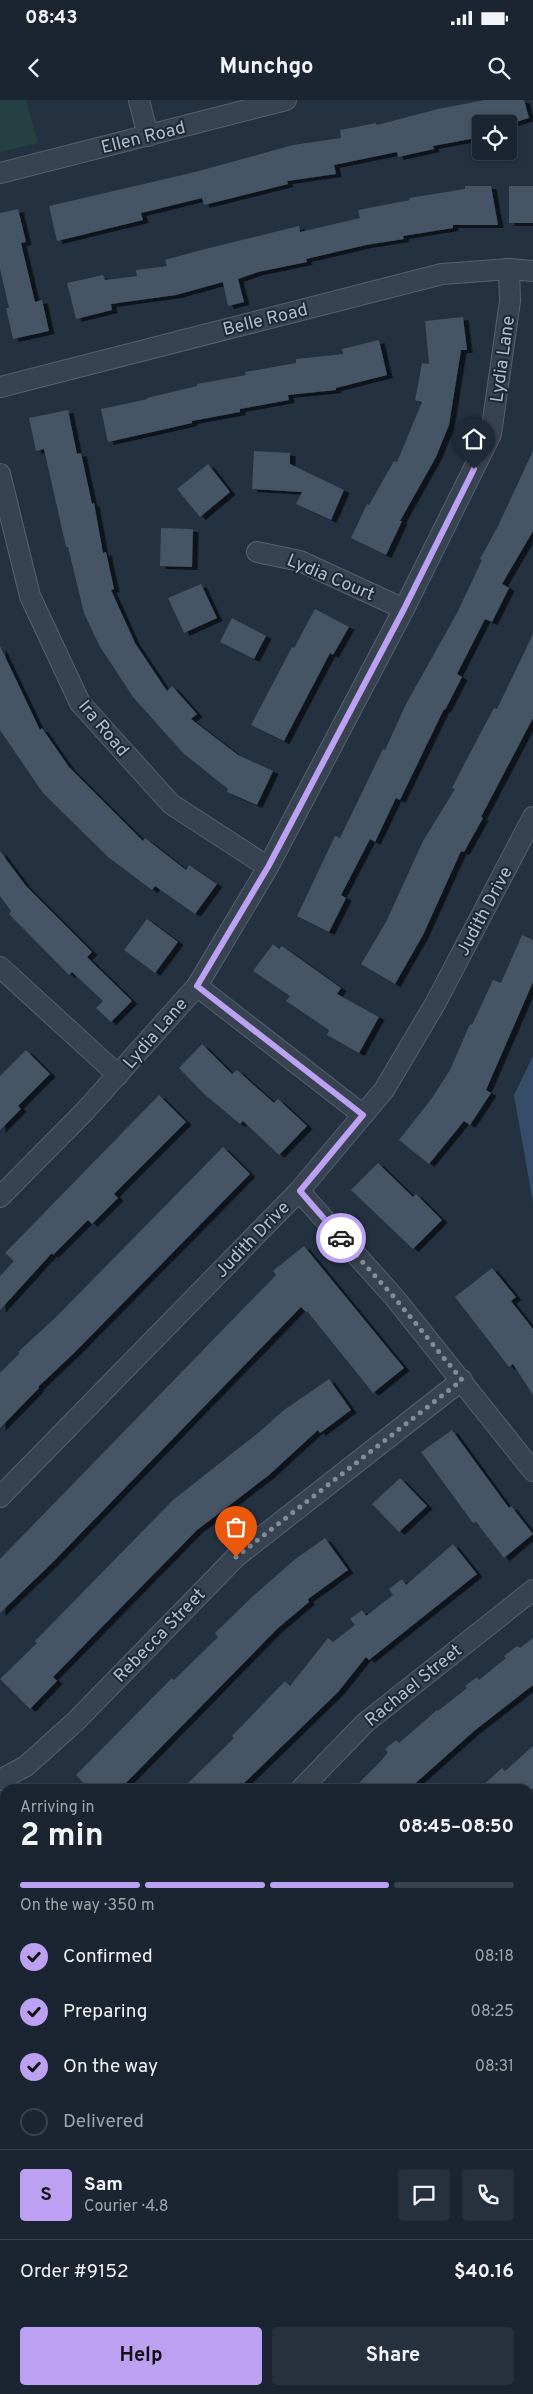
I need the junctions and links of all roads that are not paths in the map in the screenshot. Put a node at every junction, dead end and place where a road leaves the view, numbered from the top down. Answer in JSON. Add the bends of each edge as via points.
{"nodes":[{"id":1,"x":139,"y":100,"type":"edge"},
{"id":2,"x":286,"y":100,"type":"edge"},
{"id":3,"x":148,"y":136,"type":"junction"},
{"id":4,"x":0,"y":173,"type":"edge"},
{"id":5,"x":509,"y":269,"type":"junction"},
{"id":6,"x":533,"y":271,"type":"edge"},
{"id":7,"x":0,"y":387,"type":"edge"},
{"id":8,"x":0,"y":474,"type":"edge"},
{"id":9,"x":257,"y":552,"type":"dead end"},
{"id":10,"x":404,"y":609,"type":"junction"},
{"id":11,"x":533,"y":817,"type":"edge"},
{"id":12,"x":268,"y":867,"type":"junction"},
{"id":13,"x":0,"y":966,"type":"edge"},
{"id":14,"x":197,"y":986,"type":"junction"},
{"id":15,"x":118,"y":1076,"type":"junction"},
{"id":16,"x":363,"y":1115,"type":"junction"},
{"id":17,"x":300,"y":1191,"type":"junction"},
{"id":18,"x":0,"y":1197,"type":"edge"},
{"id":19,"x":462,"y":1380,"type":"junction"},
{"id":20,"x":533,"y":1471,"type":"edge"},
{"id":21,"x":0,"y":1497,"type":"edge"},
{"id":22,"x":533,"y":1590,"type":"edge"},
{"id":23,"x":0,"y":1780,"type":"edge"},
{"id":24,"x":306,"y":1784,"type":"edge"}],
"edges":[{"from":1,"to":3,"type":"street"},
{"from":2,"to":3,"type":"street","name":"Ellen Road"},
{"from":3,"to":4,"type":"street","name":"Ellen Road"},
{"from":5,"to":6,"type":"street","name":"Belle Road"},
{"from":5,"to":7,"type":"street","name":"Belle Road","via":[[442,274]]},
{"from":5,"to":10,"type":"street","name":"Lydia Lane","via":[[510,301],[491,434]]},
{"from":8,"to":12,"type":"street","name":"Ira Road","via":[[30,596],[80,703],[171,804]]},
{"from":9,"to":10,"type":"street","name":"Lydia Court","via":[[300,560]]},
{"from":10,"to":12,"type":"street","name":"Lydia Lane"},
{"from":11,"to":16,"type":"street","name":"Judith Drive","via":[[398,1070]]},
{"from":12,"to":14,"type":"street","name":"Lydia Lane"},
{"from":13,"to":15,"type":"street"},
{"from":14,"to":15,"type":"street","name":"Lydia Lane"},
{"from":14,"to":16,"type":"street"},
{"from":15,"to":18,"type":"street","name":"Lydia Lane"},
{"from":16,"to":17,"type":"street","name":"Judith Drive"},
{"from":17,"to":19,"type":"street"},
{"from":17,"to":21,"type":"street","name":"Judith Drive"},
{"from":19,"to":20,"type":"street"},
{"from":19,"to":23,"type":"street","name":"Rebecca Street","via":[[236,1557],[76,1721],[26,1766]]},
{"from":22,"to":24,"type":"street","name":"Rachael Street","via":[[365,1723]]}]}
